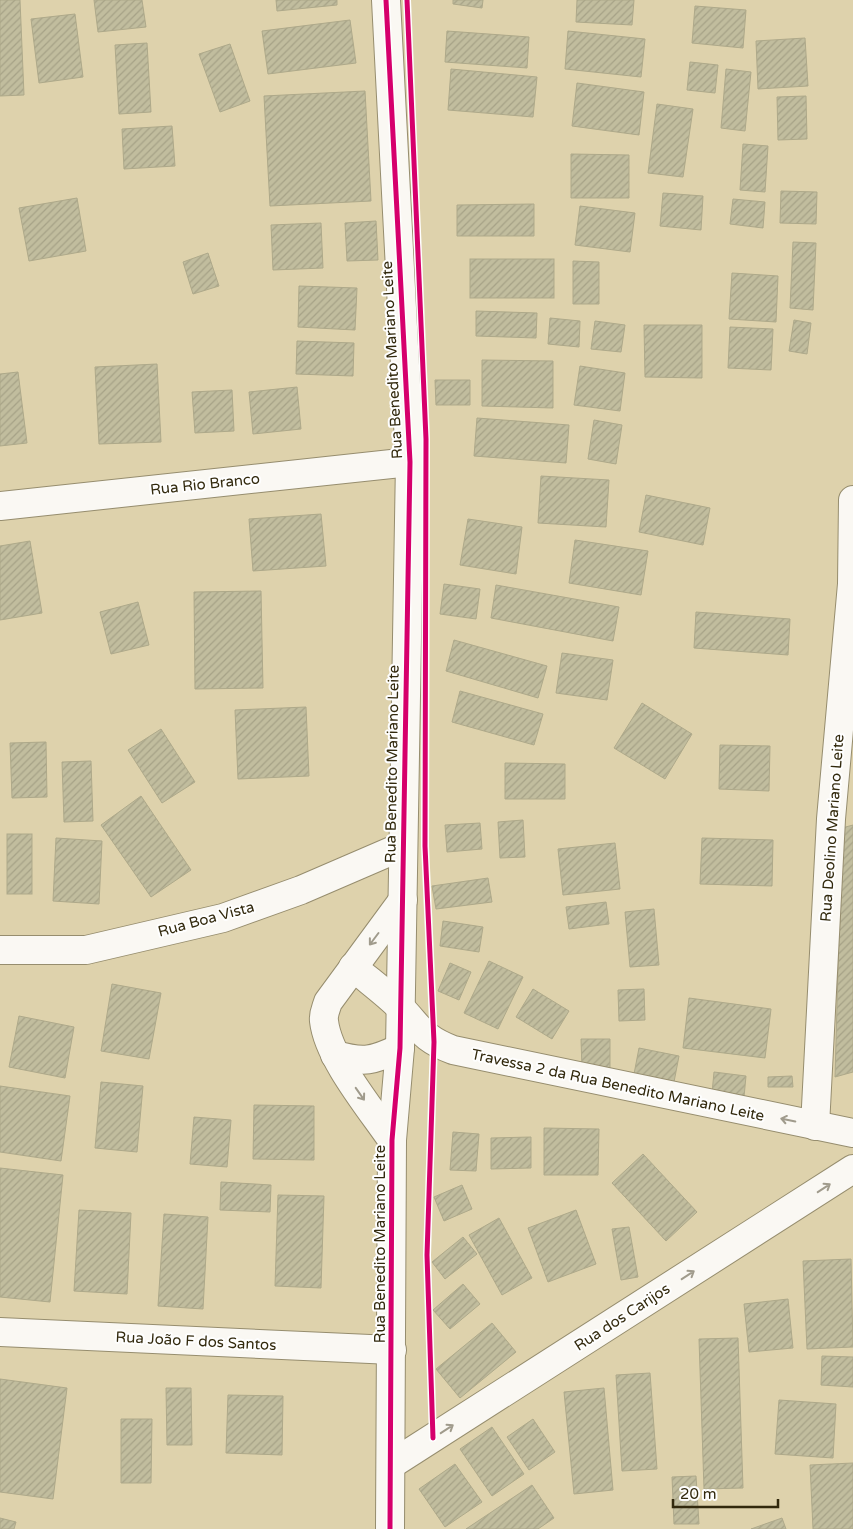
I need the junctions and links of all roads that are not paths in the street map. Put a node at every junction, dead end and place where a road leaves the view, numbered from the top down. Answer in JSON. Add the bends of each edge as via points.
{"nodes":[{"id":1,"x":386,"y":0,"type":"edge"},
{"id":2,"x":410,"y":462,"type":"junction"},
{"id":3,"x":853,"y":500,"type":"edge"},
{"id":4,"x":0,"y":506,"type":"edge"},
{"id":5,"x":853,"y":800,"type":"edge"},
{"id":6,"x":831,"y":819,"type":"junction"},
{"id":7,"x":403,"y":846,"type":"junction"},
{"id":8,"x":403,"y":900,"type":"junction"},
{"id":9,"x":0,"y":950,"type":"edge"},
{"id":10,"x":353,"y":967,"type":"junction"},
{"id":11,"x":399,"y":1007,"type":"junction"},
{"id":12,"x":400,"y":1048,"type":"junction"},
{"id":13,"x":335,"y":1055,"type":"junction"},
{"id":14,"x":815,"y":1126,"type":"junction"},
{"id":15,"x":853,"y":1133,"type":"edge"},
{"id":16,"x":392,"y":1140,"type":"junction"},
{"id":17,"x":853,"y":1169,"type":"edge"},
{"id":18,"x":0,"y":1332,"type":"edge"},
{"id":19,"x":392,"y":1350,"type":"junction"},
{"id":20,"x":392,"y":1464,"type":"junction"},
{"id":21,"x":390,"y":1529,"type":"edge"}],
"edges":[{"from":1,"to":2,"type":"street","name":"Rua Benedito Mariano Leite"},
{"from":2,"to":4,"type":"street","name":"Rua Rio Branco"},
{"from":2,"to":7,"type":"street","name":"Rua Benedito Mariano Leite"},
{"from":3,"to":6,"type":"street","name":"Rua Deolino Mariano Leite","via":[[852,584]]},
{"from":5,"to":6,"type":"street"},
{"from":6,"to":14,"type":"street","name":"Rua Deolino Mariano Leite"},
{"from":7,"to":8,"type":"street","name":"Rua Benedito Mariano Leite"},
{"from":7,"to":9,"type":"street","name":"Rua Boa Vista","via":[[301,890],[223,918],[86,950]]},
{"from":8,"to":10,"type":"street","name":"Rua Benedito Mariano Leite","one_way":true},
{"from":8,"to":11,"type":"street","name":"Rua Benedito Mariano Leite"},
{"from":10,"to":11,"type":"street"},
{"from":10,"to":13,"type":"street","name":"Rua Benedito Mariano Leite","via":[[324,1013]]},
{"from":11,"to":12,"type":"street","name":"Rua Benedito Mariano Leite"},
{"from":14,"to":11,"type":"street","name":"Travessa 2 da Rua Benedito Mariano Leite","one_way":true,"via":[[453,1050],[420,1032]]},
{"from":12,"to":13,"type":"street","via":[[375,1060],[357,1061]]},
{"from":12,"to":16,"type":"street","name":"Rua Benedito Mariano Leite"},
{"from":13,"to":16,"type":"street","name":"Rua Benedito Mariano Leite","one_way":true},
{"from":14,"to":15,"type":"street","name":"Travessa 2 da Rua Benedito Mariano Leite"},
{"from":16,"to":19,"type":"street","name":"Rua Benedito Mariano Leite"},
{"from":20,"to":17,"type":"street","name":"Rua dos Carijos","one_way":true},
{"from":18,"to":19,"type":"street","name":"Rua João F dos Santos"},
{"from":19,"to":20,"type":"street","name":"Rua Benedito Mariano Leite"},
{"from":20,"to":21,"type":"street","name":"Rua Benedito Mariano Leite"}]}
